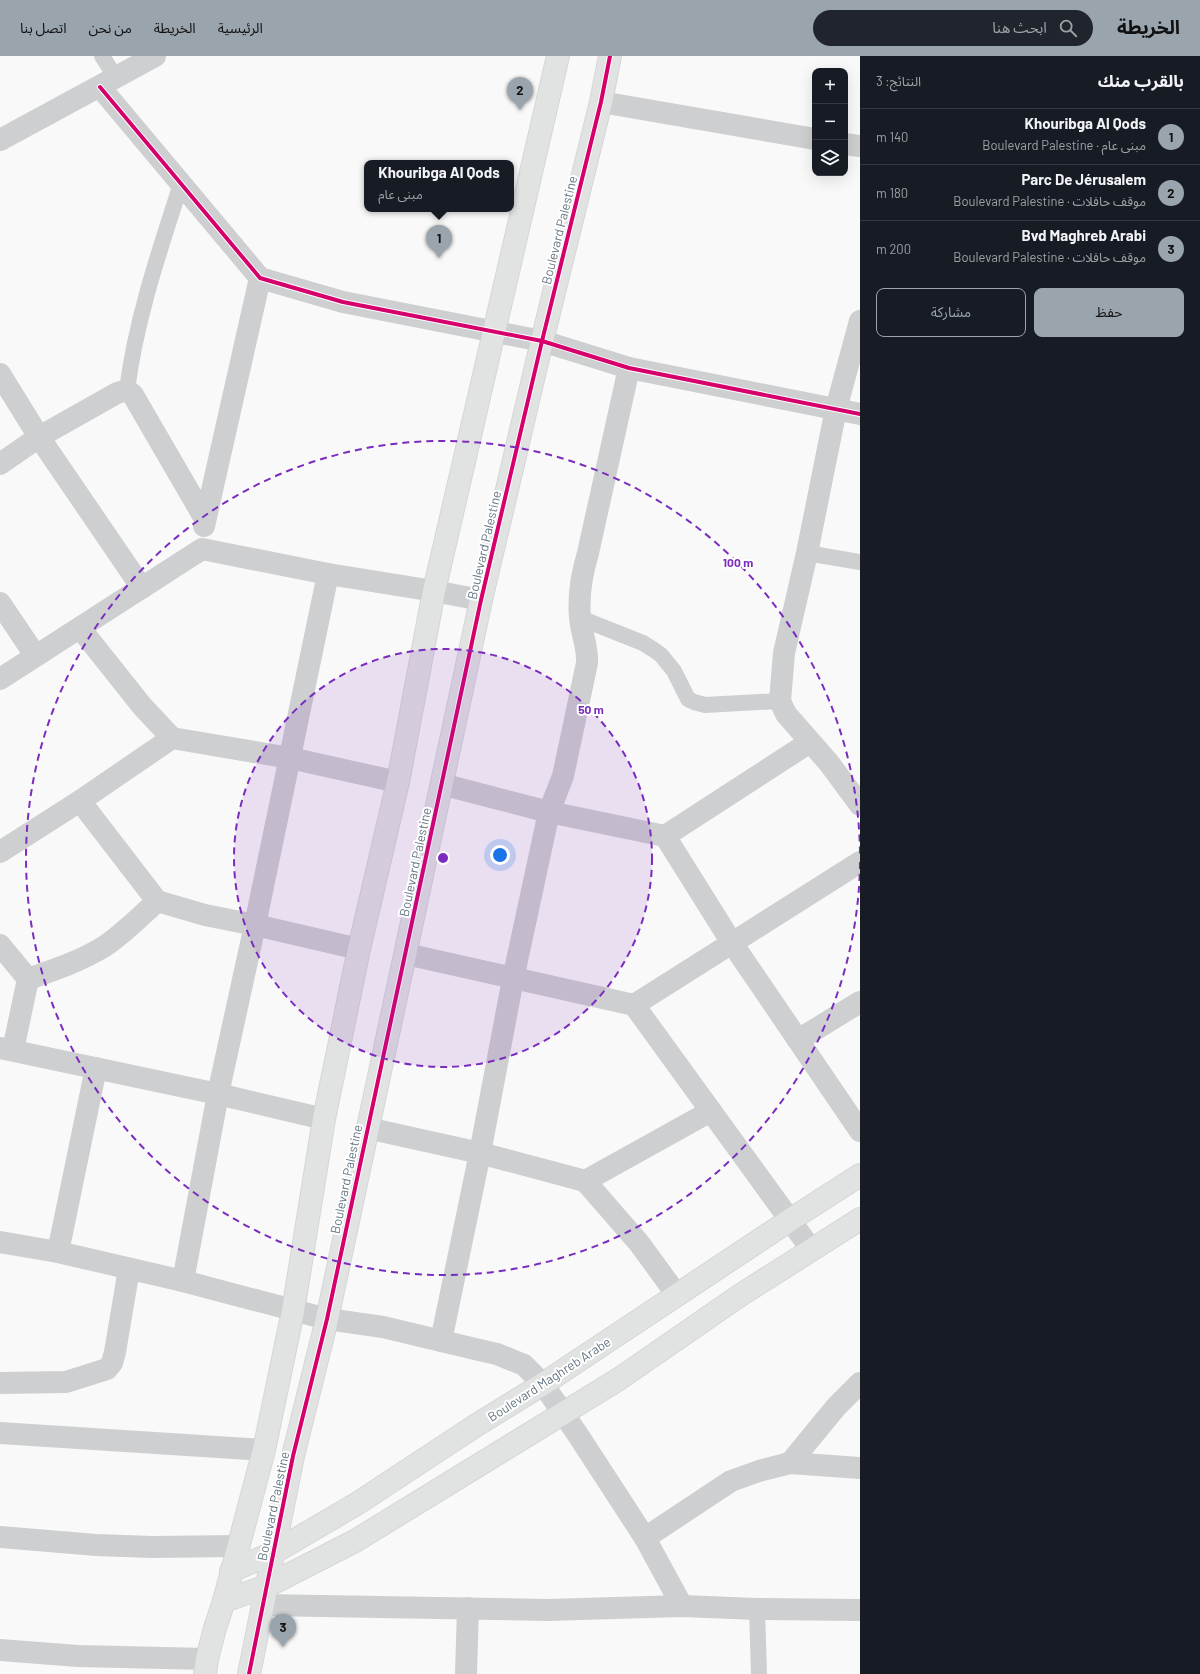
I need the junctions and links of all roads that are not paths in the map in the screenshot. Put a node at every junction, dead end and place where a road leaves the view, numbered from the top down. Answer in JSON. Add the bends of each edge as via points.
{"nodes":[{"id":1,"x":102,"y":56,"type":"edge"},
{"id":2,"x":155,"y":56,"type":"edge"},
{"id":3,"x":558,"y":56,"type":"edge"},
{"id":4,"x":610,"y":56,"type":"edge"},
{"id":5,"x":108,"y":82,"type":"junction"},
{"id":6,"x":601,"y":102,"type":"junction"},
{"id":7,"x":812,"y":138,"type":"edge"},
{"id":8,"x":0,"y":140,"type":"edge"},
{"id":9,"x":848,"y":144,"type":"edge"},
{"id":10,"x":860,"y":146,"type":"edge"},
{"id":11,"x":181,"y":184,"type":"junction"},
{"id":12,"x":260,"y":278,"type":"junction"},
{"id":13,"x":860,"y":321,"type":"edge"},
{"id":14,"x":495,"y":332,"type":"junction"},
{"id":15,"x":542,"y":341,"type":"junction"},
{"id":16,"x":629,"y":368,"type":"junction"},
{"id":17,"x":0,"y":374,"type":"edge"},
{"id":18,"x":127,"y":390,"type":"junction"},
{"id":19,"x":836,"y":409,"type":"junction"},
{"id":20,"x":860,"y":414,"type":"edge"},
{"id":21,"x":39,"y":438,"type":"junction"},
{"id":22,"x":0,"y":464,"type":"edge"},
{"id":23,"x":205,"y":519,"type":"junction"},
{"id":24,"x":202,"y":549,"type":"junction"},
{"id":25,"x":807,"y":553,"type":"junction"},
{"id":26,"x":860,"y":562,"type":"edge"},
{"id":27,"x":328,"y":574,"type":"junction"},
{"id":28,"x":142,"y":588,"type":"junction"},
{"id":29,"x":434,"y":591,"type":"junction"},
{"id":30,"x":481,"y":600,"type":"junction"},
{"id":31,"x":0,"y":603,"type":"edge"},
{"id":32,"x":580,"y":618,"type":"junction"},
{"id":33,"x":80,"y":628,"type":"junction"},
{"id":34,"x":35,"y":656,"type":"junction"},
{"id":35,"x":0,"y":679,"type":"edge"},
{"id":36,"x":780,"y":701,"type":"junction"},
{"id":37,"x":172,"y":738,"type":"junction"},
{"id":38,"x":810,"y":742,"type":"junction"},
{"id":39,"x":290,"y":758,"type":"junction"},
{"id":40,"x":398,"y":782,"type":"junction"},
{"id":41,"x":441,"y":784,"type":"junction"},
{"id":42,"x":80,"y":801,"type":"junction"},
{"id":43,"x":860,"y":805,"type":"edge"},
{"id":44,"x":549,"y":812,"type":"junction"},
{"id":45,"x":664,"y":836,"type":"junction"},
{"id":46,"x":0,"y":852,"type":"edge"},
{"id":47,"x":860,"y":862,"type":"edge"},
{"id":48,"x":156,"y":901,"type":"junction"},
{"id":49,"x":255,"y":925,"type":"junction"},
{"id":50,"x":732,"y":943,"type":"junction"},
{"id":51,"x":0,"y":945,"type":"edge"},
{"id":52,"x":359,"y":949,"type":"junction"},
{"id":53,"x":406,"y":954,"type":"junction"},
{"id":54,"x":28,"y":979,"type":"junction"},
{"id":55,"x":512,"y":979,"type":"junction"},
{"id":56,"x":860,"y":1002,"type":"edge"},
{"id":57,"x":634,"y":1005,"type":"junction"},
{"id":58,"x":798,"y":1040,"type":"junction"},
{"id":59,"x":6,"y":1049,"type":"edge"},
{"id":60,"x":96,"y":1068,"type":"junction"},
{"id":61,"x":218,"y":1094,"type":"junction"},
{"id":62,"x":711,"y":1111,"type":"junction"},
{"id":63,"x":324,"y":1119,"type":"junction"},
{"id":64,"x":367,"y":1128,"type":"junction"},
{"id":65,"x":860,"y":1132,"type":"edge"},
{"id":66,"x":480,"y":1152,"type":"junction"},
{"id":67,"x":860,"y":1175,"type":"edge"},
{"id":68,"x":586,"y":1181,"type":"junction"},
{"id":69,"x":860,"y":1219,"type":"edge"},
{"id":70,"x":790,"y":1220,"type":"junction"},
{"id":71,"x":0,"y":1242,"type":"edge"},
{"id":72,"x":811,"y":1249,"type":"junction"},
{"id":73,"x":58,"y":1252,"type":"junction"},
{"id":74,"x":129,"y":1269,"type":"junction"},
{"id":75,"x":182,"y":1281,"type":"junction"},
{"id":76,"x":677,"y":1295,"type":"junction"},
{"id":77,"x":293,"y":1311,"type":"junction"},
{"id":78,"x":327,"y":1319,"type":"junction"},
{"id":79,"x":441,"y":1341,"type":"junction"},
{"id":80,"x":0,"y":1383,"type":"edge"},
{"id":81,"x":860,"y":1383,"type":"edge"},
{"id":82,"x":543,"y":1384,"type":"junction"},
{"id":83,"x":563,"y":1413,"type":"junction"},
{"id":84,"x":0,"y":1433,"type":"edge"},
{"id":85,"x":264,"y":1450,"type":"junction"},
{"id":86,"x":790,"y":1463,"type":"junction"},
{"id":87,"x":860,"y":1468,"type":"edge"},
{"id":88,"x":0,"y":1537,"type":"edge"},
{"id":89,"x":645,"y":1538,"type":"junction"},
{"id":90,"x":238,"y":1546,"type":"junction"},
{"id":91,"x":273,"y":1553,"type":"junction"},
{"id":92,"x":231,"y":1570,"type":"junction"},
{"id":93,"x":266,"y":1595,"type":"junction"},
{"id":94,"x":224,"y":1601,"type":"junction"},
{"id":95,"x":682,"y":1606,"type":"junction"},
{"id":96,"x":468,"y":1608,"type":"junction"},
{"id":97,"x":757,"y":1609,"type":"junction"},
{"id":98,"x":860,"y":1610,"type":"edge"},
{"id":99,"x":0,"y":1650,"type":"edge"},
{"id":100,"x":78,"y":1665,"type":"edge"},
{"id":101,"x":206,"y":1666,"type":"edge"},
{"id":102,"x":249,"y":1674,"type":"edge"},
{"id":103,"x":466,"y":1674,"type":"edge"},
{"id":104,"x":759,"y":1674,"type":"edge"}],
"edges":[{"from":1,"to":5,"type":"lane"},
{"from":2,"to":5,"type":"street"},
{"from":3,"to":14,"type":"street","name":"Boulevard Palestine"},
{"from":4,"to":6,"type":"street","name":"Boulevard Palestine"},
{"from":5,"to":8,"type":"street"},
{"from":5,"to":11,"type":"street"},
{"from":6,"to":7,"type":"street"},
{"from":6,"to":15,"type":"street","name":"Boulevard Palestine"},
{"from":9,"to":10,"type":"street"},
{"from":11,"to":12,"type":"street"},
{"from":11,"to":18,"type":"lane","via":[[143,304]]},
{"from":12,"to":14,"type":"street","via":[[343,302]]},
{"from":12,"to":23,"type":"street"},
{"from":13,"to":19,"type":"street"},
{"from":14,"to":15,"type":"street"},
{"from":14,"to":29,"type":"street","name":"Boulevard Palestine"},
{"from":15,"to":16,"type":"street"},
{"from":15,"to":30,"type":"street","name":"Boulevard Palestine"},
{"from":16,"to":19,"type":"street"},
{"from":16,"to":32,"type":"street","via":[[581,575]]},
{"from":17,"to":21,"type":"street"},
{"from":18,"to":21,"type":"street"},
{"from":18,"to":23,"type":"street","via":[[133,396]]},
{"from":19,"to":20,"type":"street"},
{"from":19,"to":25,"type":"street"},
{"from":21,"to":22,"type":"street"},
{"from":21,"to":28,"type":"street"},
{"from":23,"to":24,"type":"street"},
{"from":24,"to":27,"type":"street"},
{"from":24,"to":28,"type":"street"},
{"from":25,"to":26,"type":"lane"},
{"from":25,"to":36,"type":"street","via":[[784,653]]},
{"from":27,"to":29,"type":"street"},
{"from":27,"to":39,"type":"street"},
{"from":28,"to":33,"type":"street"},
{"from":29,"to":30,"type":"street"},
{"from":29,"to":40,"type":"street","name":"Boulevard Palestine"},
{"from":30,"to":41,"type":"street","name":"Boulevard Palestine"},
{"from":31,"to":34,"type":"street"},
{"from":32,"to":36,"type":"lane","via":[[643,643],[654,650],[668,663],[688,699],[694,702],[705,705]]},
{"from":32,"to":44,"type":"street","via":[[587,663],[563,776]]},
{"from":33,"to":34,"type":"street"},
{"from":33,"to":37,"type":"street","via":[[142,706]]},
{"from":34,"to":35,"type":"street"},
{"from":36,"to":38,"type":"street","via":[[786,714]]},
{"from":37,"to":39,"type":"street"},
{"from":37,"to":42,"type":"street"},
{"from":38,"to":43,"type":"street"},
{"from":38,"to":45,"type":"street"},
{"from":39,"to":40,"type":"street"},
{"from":39,"to":49,"type":"street"},
{"from":40,"to":52,"type":"street","name":"Boulevard Palestine"},
{"from":41,"to":44,"type":"street"},
{"from":41,"to":53,"type":"street","name":"Boulevard Palestine"},
{"from":42,"to":46,"type":"street"},
{"from":42,"to":48,"type":"street"},
{"from":44,"to":45,"type":"street"},
{"from":44,"to":55,"type":"street"},
{"from":45,"to":50,"type":"street"},
{"from":47,"to":50,"type":"street"},
{"from":48,"to":49,"type":"street","via":[[205,915]]},
{"from":48,"to":54,"type":"street","via":[[106,945],[69,964]]},
{"from":49,"to":52,"type":"street"},
{"from":49,"to":61,"type":"street"},
{"from":50,"to":57,"type":"street"},
{"from":50,"to":58,"type":"street"},
{"from":51,"to":54,"type":"street"},
{"from":52,"to":63,"type":"street","name":"Boulevard Palestine"},
{"from":53,"to":55,"type":"street"},
{"from":53,"to":64,"type":"street","name":"Boulevard Palestine"},
{"from":54,"to":59,"type":"street"},
{"from":55,"to":57,"type":"street"},
{"from":55,"to":66,"type":"street"},
{"from":56,"to":58,"type":"street"},
{"from":57,"to":62,"type":"street"},
{"from":58,"to":65,"type":"street"},
{"from":59,"to":60,"type":"street"},
{"from":60,"to":61,"type":"street"},
{"from":60,"to":73,"type":"street"},
{"from":61,"to":63,"type":"street"},
{"from":61,"to":75,"type":"street"},
{"from":62,"to":68,"type":"street"},
{"from":62,"to":70,"type":"street"},
{"from":63,"to":77,"type":"street","name":"Boulevard Palestine"},
{"from":64,"to":66,"type":"street"},
{"from":64,"to":78,"type":"street","name":"Boulevard Palestine"},
{"from":66,"to":68,"type":"street"},
{"from":66,"to":79,"type":"street"},
{"from":67,"to":70,"type":"street","name":"Boulevard Maghreb Arabe"},
{"from":68,"to":76,"type":"street","via":[[639,1243]]},
{"from":69,"to":72,"type":"street"},
{"from":70,"to":72,"type":"street"},
{"from":70,"to":76,"type":"street","name":"Boulevard Maghreb Arabe"},
{"from":71,"to":73,"type":"street"},
{"from":72,"to":83,"type":"street","via":[[619,1379]]},
{"from":73,"to":74,"type":"street"},
{"from":74,"to":75,"type":"street"},
{"from":74,"to":80,"type":"street","via":[[115,1352],[107,1369],[66,1382]]},
{"from":75,"to":77,"type":"street"},
{"from":76,"to":82,"type":"street","name":"Boulevard Maghreb Arabe"},
{"from":77,"to":78,"type":"street"},
{"from":77,"to":85,"type":"street","name":"Boulevard Palestine"},
{"from":78,"to":79,"type":"street","via":[[383,1327]]},
{"from":78,"to":91,"type":"street","name":"Boulevard Palestine","via":[[293,1456]]},
{"from":79,"to":82,"type":"street","via":[[511,1358],[524,1365]]},
{"from":81,"to":86,"type":"street","via":[[836,1407]]},
{"from":82,"to":83,"type":"street"},
{"from":82,"to":91,"type":"street","name":"Boulevard Maghreb Arabe","via":[[358,1503]]},
{"from":83,"to":89,"type":"street"},
{"from":83,"to":93,"type":"street"},
{"from":84,"to":85,"type":"street"},
{"from":85,"to":90,"type":"street","name":"Boulevard Palestine"},
{"from":86,"to":87,"type":"street"},
{"from":86,"to":89,"type":"street","via":[[731,1481]]},
{"from":88,"to":90,"type":"street","via":[[96,1545]]},
{"from":89,"to":95,"type":"street"},
{"from":90,"to":92,"type":"street","name":"Boulevard Palestine"},
{"from":91,"to":92,"type":"street","name":"Boulevard Maghreb Arabe"},
{"from":91,"to":93,"type":"street","name":"Boulevard Palestine"},
{"from":92,"to":94,"type":"street","name":"Boulevard Palestine"},
{"from":93,"to":94,"type":"street"},
{"from":93,"to":96,"type":"street"},
{"from":93,"to":102,"type":"street","name":"Boulevard Palestine"},
{"from":94,"to":101,"type":"street","name":"Boulevard Palestine","via":[[214,1628]]},
{"from":95,"to":96,"type":"street","via":[[548,1610]]},
{"from":95,"to":97,"type":"street"},
{"from":96,"to":103,"type":"street"},
{"from":97,"to":98,"type":"street"},
{"from":97,"to":104,"type":"lane"},
{"from":99,"to":100,"type":"street"},
{"from":100,"to":101,"type":"street"}]}
